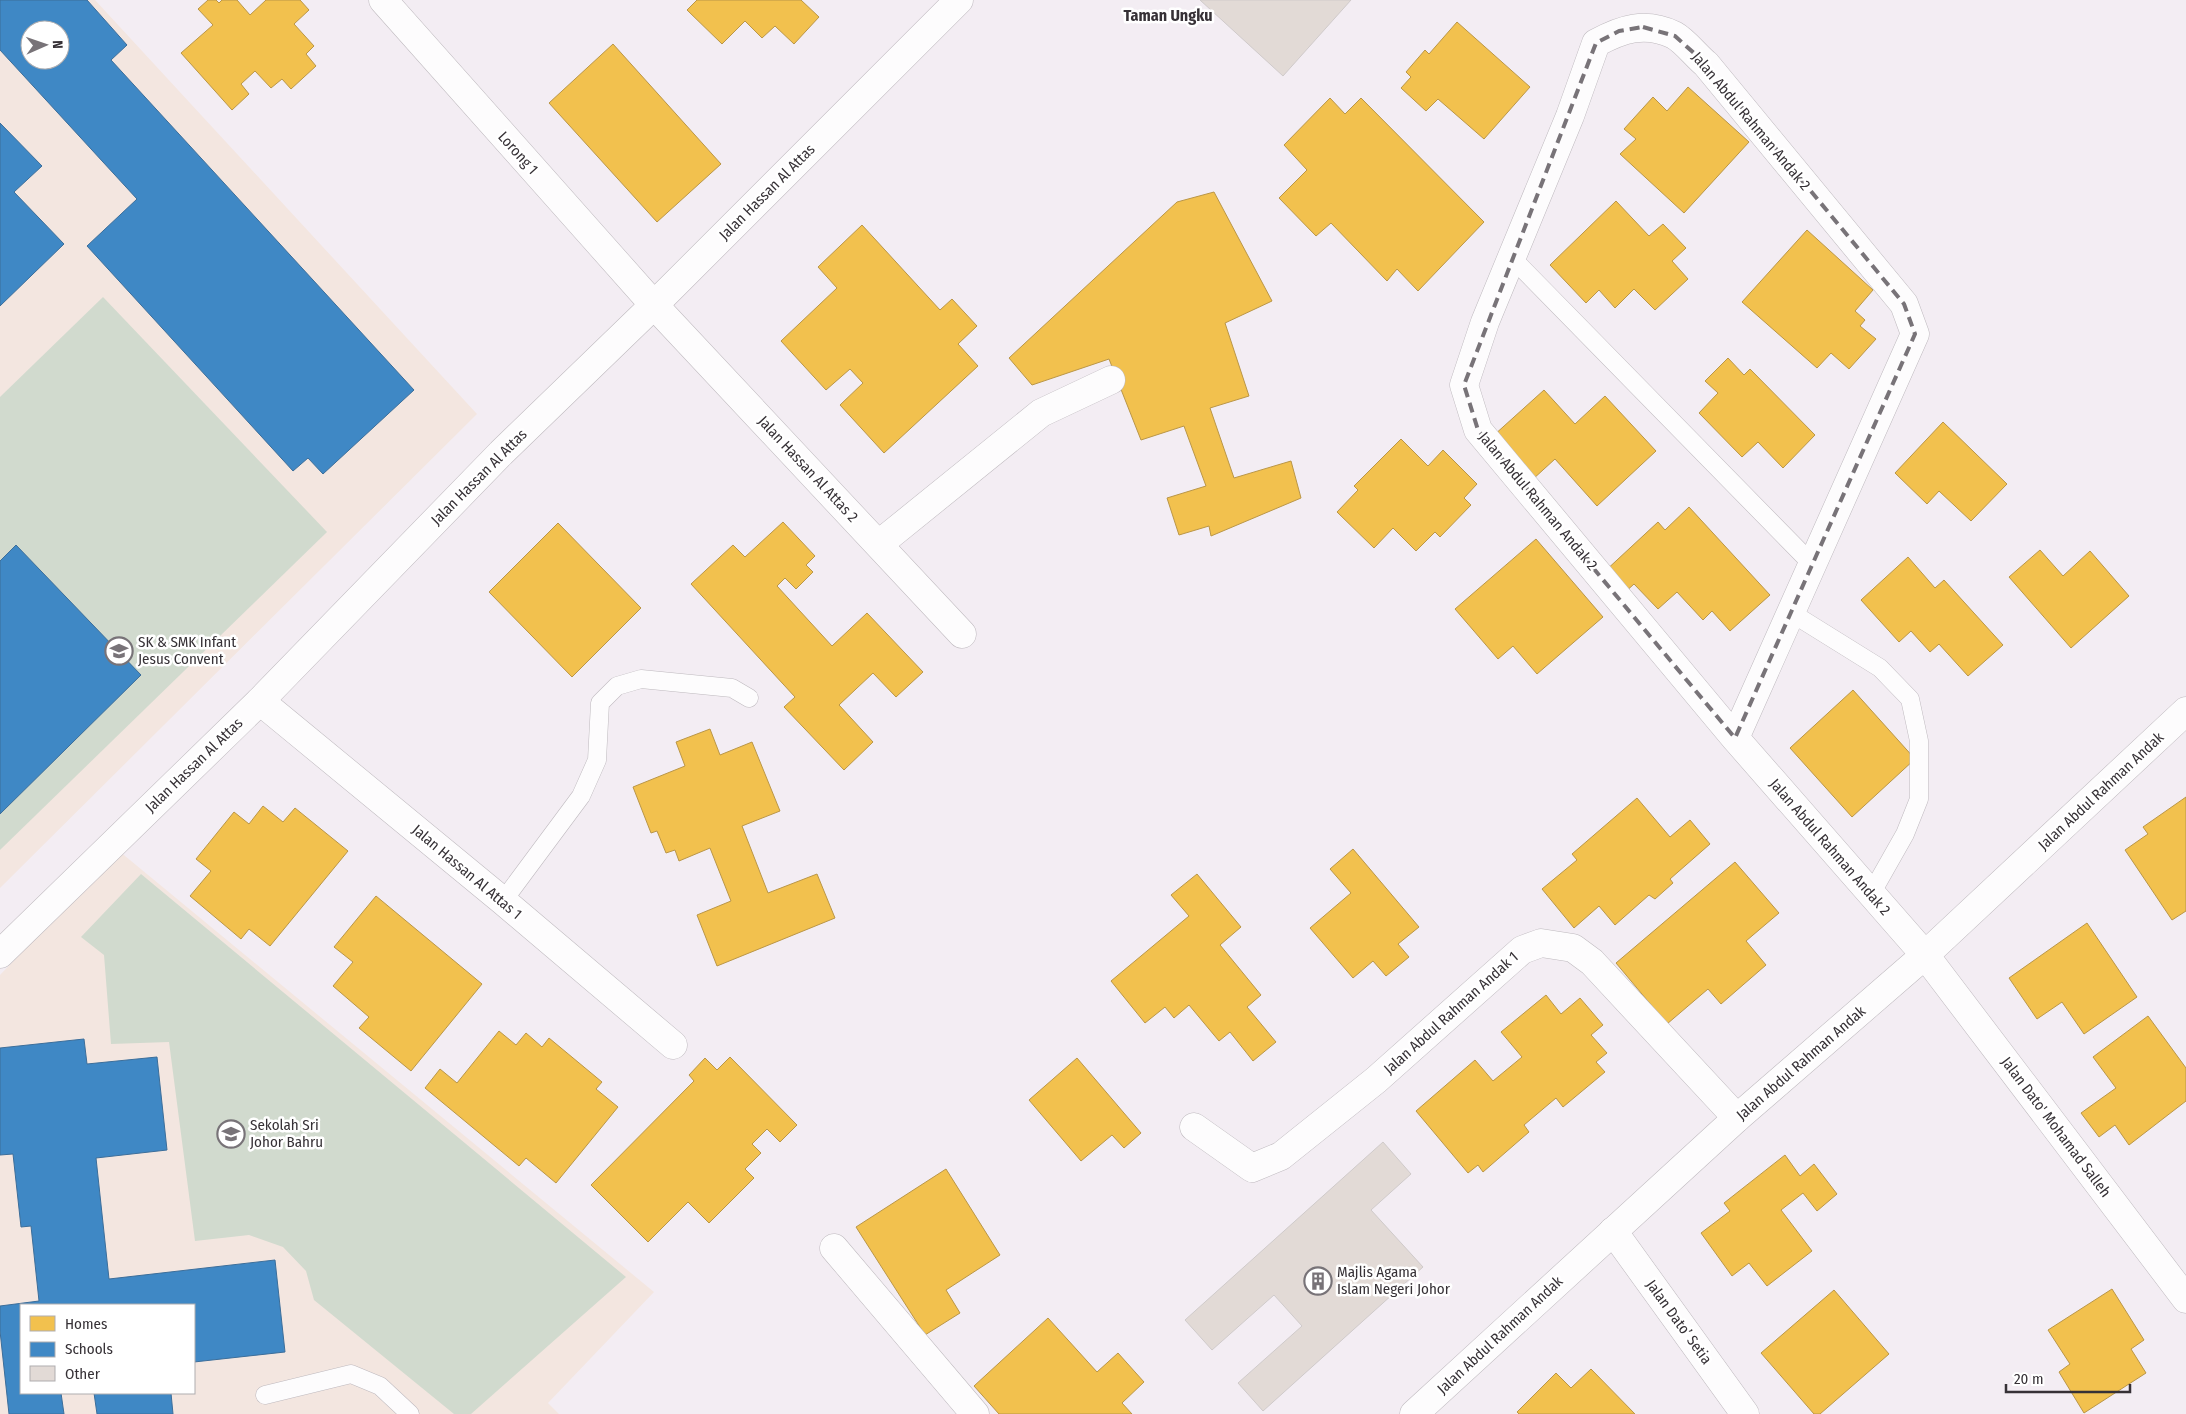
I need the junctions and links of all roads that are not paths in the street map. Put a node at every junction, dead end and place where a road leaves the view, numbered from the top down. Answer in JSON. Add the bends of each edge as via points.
{"nodes":[{"id":1,"x":382,"y":0,"type":"edge"},
{"id":2,"x":959,"y":0,"type":"edge"},
{"id":3,"x":1513,"y":258,"type":"junction"},
{"id":4,"x":654,"y":305,"type":"junction"},
{"id":5,"x":1110,"y":380,"type":"dead end"},
{"id":6,"x":879,"y":544,"type":"junction"},
{"id":7,"x":1811,"y":563,"type":"junction"},
{"id":8,"x":1790,"y":612,"type":"junction"},
{"id":9,"x":962,"y":634,"type":"dead end"},
{"id":10,"x":749,"y":698,"type":"dead end"},
{"id":11,"x":260,"y":701,"type":"junction"},
{"id":12,"x":2186,"y":711,"type":"edge"},
{"id":13,"x":1735,"y":738,"type":"junction"},
{"id":14,"x":1871,"y":894,"type":"junction"},
{"id":15,"x":503,"y":901,"type":"junction"},
{"id":16,"x":0,"y":954,"type":"edge"},
{"id":17,"x":1925,"y":955,"type":"junction"},
{"id":18,"x":673,"y":1045,"type":"dead end"},
{"id":19,"x":1737,"y":1118,"type":"junction"},
{"id":20,"x":1194,"y":1127,"type":"dead end"},
{"id":21,"x":1613,"y":1231,"type":"junction"},
{"id":22,"x":834,"y":1248,"type":"dead end"},
{"id":23,"x":2186,"y":1299,"type":"edge"},
{"id":24,"x":265,"y":1395,"type":"dead end"},
{"id":25,"x":410,"y":1414,"type":"edge"},
{"id":26,"x":975,"y":1414,"type":"edge"},
{"id":27,"x":1414,"y":1414,"type":"edge"},
{"id":28,"x":1745,"y":1414,"type":"edge"}],
"edges":[{"from":1,"to":4,"type":"street","name":"Lorong 1"},
{"from":2,"to":4,"type":"street","name":"Jalan Hassan Al Attas"},
{"from":3,"to":7,"type":"lane"},
{"from":3,"to":7,"type":"street","name":"Jalan Abdul Rahman Andak 2","via":[[1596,42],[1619,31],[1643,27],[1675,36],[1706,64],[1904,304],[1915,334]]},
{"from":3,"to":13,"type":"street","name":"Jalan Abdul Rahman Andak 2","via":[[1485,322],[1464,385],[1478,430]]},
{"from":4,"to":6,"type":"street","name":"Jalan Hassan Al Attas 2"},
{"from":4,"to":11,"type":"street","name":"Jalan Hassan Al Attas","via":[[501,453]]},
{"from":5,"to":6,"type":"street","via":[[1041,413]]},
{"from":6,"to":9,"type":"street","name":"Jalan Hassan Al Attas 2"},
{"from":7,"to":8,"type":"street","name":"Jalan Abdul Rahman Andak 2"},
{"from":8,"to":13,"type":"street","name":"Jalan Abdul Rahman Andak 2"},
{"from":8,"to":14,"type":"lane","via":[[1880,668],[1910,698],[1919,741],[1919,798],[1905,834]]},
{"from":10,"to":15,"type":"lane","via":[[732,688],[641,679],[617,686],[600,704],[597,760],[581,796]]},
{"from":11,"to":15,"type":"street","name":"Jalan Hassan Al Attas 1"},
{"from":11,"to":16,"type":"street","name":"Jalan Hassan Al Attas"},
{"from":12,"to":17,"type":"street","name":"Jalan Abdul Rahman Andak"},
{"from":13,"to":14,"type":"street","name":"Jalan Abdul Rahman Andak 2"},
{"from":14,"to":17,"type":"street","name":"Jalan Abdul Rahman Andak 2"},
{"from":15,"to":18,"type":"street","name":"Jalan Hassan Al Attas 1"},
{"from":17,"to":19,"type":"street","name":"Jalan Abdul Rahman Andak"},
{"from":17,"to":23,"type":"street","name":"Jalan Dato' Mohamad Salleh"},
{"from":19,"to":20,"type":"street","name":"Jalan Abdul Rahman Andak 1","via":[[1592,962],[1573,948],[1541,942],[1522,950],[1376,1080],[1281,1156],[1252,1168]]},
{"from":19,"to":21,"type":"street","name":"Jalan Abdul Rahman Andak"},
{"from":21,"to":27,"type":"street","name":"Jalan Abdul Rahman Andak"},
{"from":21,"to":28,"type":"street","name":"Jalan Dato’ Setia"},
{"from":22,"to":26,"type":"street"},
{"from":24,"to":25,"type":"lane","via":[[350,1374],[380,1386]]}]}
